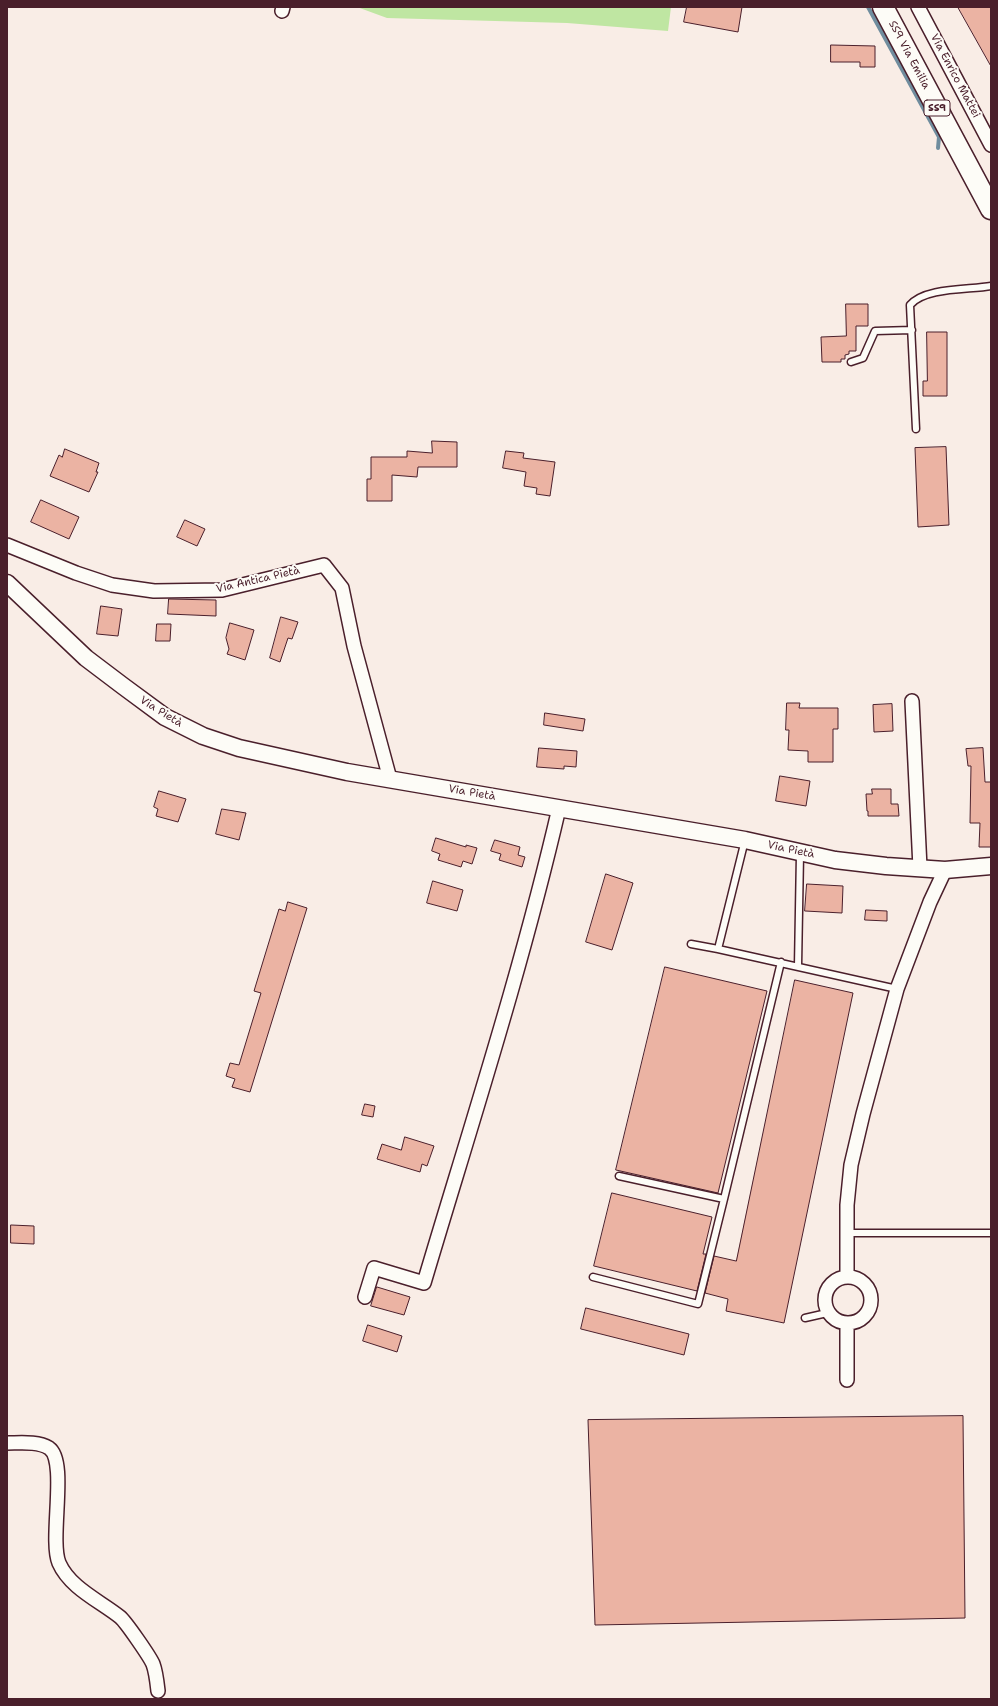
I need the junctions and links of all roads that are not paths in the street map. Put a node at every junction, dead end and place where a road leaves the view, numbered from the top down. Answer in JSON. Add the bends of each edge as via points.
{"nodes":[{"id":1,"x":883,"y":7,"type":"edge"},
{"id":2,"x":918,"y":7,"type":"edge"},
{"id":3,"x":991,"y":145,"type":"edge"},
{"id":4,"x":991,"y":208,"type":"edge"},
{"id":5,"x":991,"y":286,"type":"edge"},
{"id":6,"x":912,"y":330,"type":"junction"},
{"id":7,"x":851,"y":362,"type":"dead end"},
{"id":8,"x":916,"y":429,"type":"dead end"},
{"id":9,"x":7,"y":545,"type":"edge"},
{"id":10,"x":7,"y":583,"type":"edge"},
{"id":11,"x":912,"y":701,"type":"dead end"},
{"id":12,"x":390,"y":779,"type":"junction"},
{"id":13,"x":559,"y":808,"type":"junction"},
{"id":14,"x":745,"y":840,"type":"junction"},
{"id":15,"x":800,"y":852,"type":"junction"},
{"id":16,"x":991,"y":866,"type":"edge"},
{"id":17,"x":920,"y":868,"type":"junction"},
{"id":18,"x":945,"y":870,"type":"junction"},
{"id":19,"x":691,"y":944,"type":"dead end"},
{"id":20,"x":718,"y":949,"type":"junction"},
{"id":21,"x":781,"y":962,"type":"junction"},
{"id":22,"x":798,"y":966,"type":"junction"},
{"id":23,"x":897,"y":989,"type":"junction"},
{"id":24,"x":619,"y":1176,"type":"dead end"},
{"id":25,"x":724,"y":1199,"type":"junction"},
{"id":26,"x":991,"y":1232,"type":"edge"},
{"id":27,"x":847,"y":1233,"type":"junction"},
{"id":28,"x":593,"y":1277,"type":"dead end"},
{"id":29,"x":848,"y":1277,"type":"junction"},
{"id":30,"x":365,"y":1297,"type":"dead end"},
{"id":31,"x":828,"y":1313,"type":"junction"},
{"id":32,"x":805,"y":1318,"type":"dead end"},
{"id":33,"x":847,"y":1324,"type":"junction"},
{"id":34,"x":847,"y":1380,"type":"dead end"},
{"id":35,"x":7,"y":1443,"type":"edge"},
{"id":36,"x":158,"y":1691,"type":"dead end"}],
"edges":[{"from":1,"to":4,"type":"main road","name":"SS9 Via Emilia","number":"SS9"},
{"from":2,"to":3,"type":"street","name":"Via Enrico Mattei"},
{"from":5,"to":6,"type":"lane","via":[[947,291],[916,298],[910,305]]},
{"from":6,"to":7,"type":"lane","via":[[875,331],[863,358]]},
{"from":6,"to":8,"type":"lane"},
{"from":9,"to":12,"type":"street","name":"Via Antica Pietà","via":[[112,585],[154,592],[222,590],[324,565],[342,588],[354,646]]},
{"from":10,"to":12,"type":"street","name":"Via Pietà","via":[[86,658],[165,716],[190,730],[239,748]]},
{"from":11,"to":17,"type":"street"},
{"from":12,"to":13,"type":"street","name":"Via Pietà"},
{"from":13,"to":14,"type":"street","name":"Via Pietà"},
{"from":13,"to":30,"type":"street","via":[[493,1054],[424,1283],[374,1268]]},
{"from":14,"to":15,"type":"street","name":"Via Pietà"},
{"from":14,"to":20,"type":"lane"},
{"from":15,"to":17,"type":"street","name":"Via Pietà","via":[[835,860]]},
{"from":15,"to":22,"type":"lane"},
{"from":16,"to":18,"type":"street","name":"Via Pietà"},
{"from":17,"to":18,"type":"street","name":"Via Pietà"},
{"from":18,"to":23,"type":"street"},
{"from":19,"to":20,"type":"lane"},
{"from":20,"to":21,"type":"lane"},
{"from":21,"to":22,"type":"lane"},
{"from":21,"to":25,"type":"lane"},
{"from":22,"to":23,"type":"lane"},
{"from":23,"to":27,"type":"street","via":[[851,1165]]},
{"from":24,"to":25,"type":"lane"},
{"from":25,"to":28,"type":"lane","via":[[698,1304]]},
{"from":26,"to":27,"type":"lane"},
{"from":27,"to":29,"type":"street"},
{"from":29,"to":31,"type":"street","via":[[834,1281],[826,1292],[824,1299]]},
{"from":29,"to":33,"type":"street","via":[[855,1278],[867,1287],[871,1301],[867,1315],[861,1320]]},
{"from":31,"to":32,"type":"lane"},
{"from":31,"to":33,"type":"street","via":[[839,1322]]},
{"from":33,"to":34,"type":"street"},
{"from":35,"to":36,"type":"street","via":[[36,1444],[49,1448],[55,1455],[58,1479],[56,1546],[59,1563],[68,1577],[122,1618],[153,1664]]}]}
